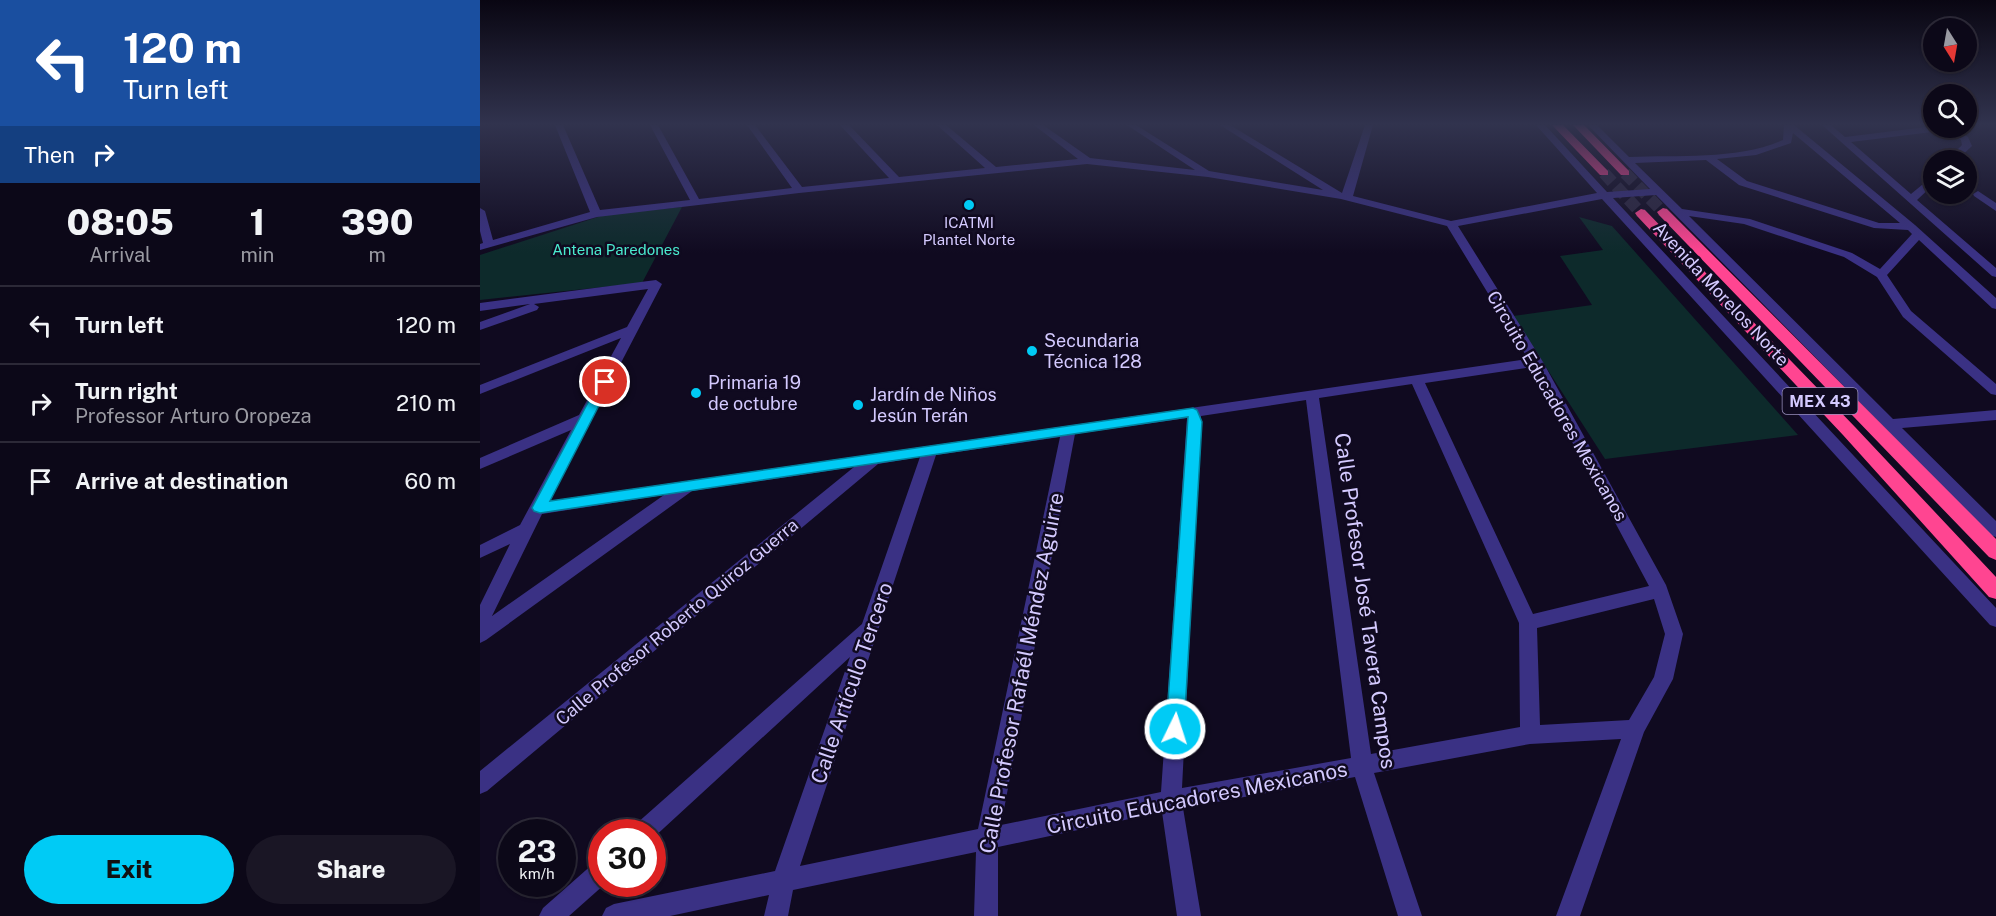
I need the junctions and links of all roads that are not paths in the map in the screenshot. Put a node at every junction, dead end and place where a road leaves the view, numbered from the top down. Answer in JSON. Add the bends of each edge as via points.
{"nodes":[{"id":1,"x":577,"y":168,"type":"edge"},
{"id":2,"x":677,"y":168,"type":"edge"},
{"id":3,"x":783,"y":168,"type":"edge"},
{"id":4,"x":884,"y":168,"type":"edge"},
{"id":5,"x":990,"y":168,"type":"edge"},
{"id":6,"x":1017,"y":168,"type":"edge"},
{"id":7,"x":1150,"y":168,"type":"edge"},
{"id":8,"x":1198,"y":168,"type":"edge"},
{"id":9,"x":1300,"y":168,"type":"edge"},
{"id":10,"x":1355,"y":168,"type":"edge"},
{"id":11,"x":1580,"y":168,"type":"edge"},
{"id":12,"x":1598,"y":168,"type":"edge"},
{"id":13,"x":1620,"y":168,"type":"edge"},
{"id":14,"x":1635,"y":168,"type":"edge"},
{"id":15,"x":1723,"y":168,"type":"edge"},
{"id":16,"x":1840,"y":168,"type":"edge"},
{"id":17,"x":1875,"y":168,"type":"edge"},
{"id":18,"x":993,"y":170,"type":"junction"},
{"id":19,"x":1625,"y":173,"type":"tunnel mouth"},
{"id":20,"x":1208,"y":174,"type":"junction"},
{"id":21,"x":1604,"y":174,"type":"tunnel mouth"},
{"id":22,"x":896,"y":180,"type":"junction"},
{"id":23,"x":1923,"y":189,"type":"edge"},
{"id":24,"x":799,"y":190,"type":"junction"},
{"id":25,"x":1659,"y":192,"type":"junction"},
{"id":26,"x":1978,"y":194,"type":"dead end"},
{"id":27,"x":1605,"y":195,"type":"junction"},
{"id":28,"x":1345,"y":197,"type":"junction"},
{"id":29,"x":1911,"y":200,"type":"junction"},
{"id":30,"x":1573,"y":201,"type":"junction"},
{"id":31,"x":696,"y":202,"type":"junction"},
{"id":32,"x":1996,"y":208,"type":"edge"},
{"id":33,"x":480,"y":211,"type":"edge"},
{"id":34,"x":1663,"y":212,"type":"tunnel mouth"},
{"id":35,"x":1681,"y":212,"type":"junction"},
{"id":36,"x":1622,"y":213,"type":"junction"},
{"id":37,"x":1641,"y":213,"type":"tunnel mouth"},
{"id":38,"x":596,"y":214,"type":"junction"},
{"id":39,"x":1450,"y":224,"type":"junction"},
{"id":40,"x":1915,"y":230,"type":"junction"},
{"id":41,"x":485,"y":246,"type":"edge"},
{"id":42,"x":1980,"y":261,"type":"junction"},
{"id":43,"x":1996,"y":264,"type":"edge"},
{"id":44,"x":1996,"y":274,"type":"edge"},
{"id":45,"x":1881,"y":275,"type":"junction"},
{"id":46,"x":555,"y":299,"type":"junction"},
{"id":47,"x":1996,"y":305,"type":"edge"},
{"id":48,"x":480,"y":307,"type":"edge"},
{"id":49,"x":480,"y":326,"type":"edge"},
{"id":50,"x":633,"y":329,"type":"junction"},
{"id":51,"x":1536,"y":362,"type":"junction"},
{"id":52,"x":1417,"y":380,"type":"junction"},
{"id":53,"x":480,"y":390,"type":"edge"},
{"id":54,"x":1996,"y":391,"type":"edge"},
{"id":55,"x":1311,"y":395,"type":"junction"},
{"id":56,"x":1193,"y":412,"type":"junction"},
{"id":57,"x":1996,"y":414,"type":"edge"},
{"id":58,"x":586,"y":418,"type":"junction"},
{"id":59,"x":1890,"y":424,"type":"junction"},
{"id":60,"x":1069,"y":430,"type":"junction"},
{"id":61,"x":930,"y":451,"type":"junction"},
{"id":62,"x":874,"y":459,"type":"junction"},
{"id":63,"x":480,"y":464,"type":"edge"},
{"id":64,"x":688,"y":486,"type":"junction"},
{"id":65,"x":540,"y":508,"type":"junction"},
{"id":66,"x":526,"y":529,"type":"junction"},
{"id":67,"x":1996,"y":531,"type":"edge"},
{"id":68,"x":480,"y":552,"type":"edge"},
{"id":69,"x":1996,"y":552,"type":"edge"},
{"id":70,"x":1660,"y":590,"type":"junction"},
{"id":71,"x":1996,"y":591,"type":"edge"},
{"id":72,"x":1996,"y":620,"type":"edge"},
{"id":73,"x":480,"y":623,"type":"edge"},
{"id":74,"x":1528,"y":624,"type":"junction"},
{"id":75,"x":872,"y":626,"type":"junction"},
{"id":76,"x":480,"y":635,"type":"edge"},
{"id":77,"x":1635,"y":729,"type":"junction"},
{"id":78,"x":1530,"y":735,"type":"junction"},
{"id":79,"x":1362,"y":767,"type":"junction"},
{"id":80,"x":480,"y":784,"type":"edge"},
{"id":81,"x":1171,"y":800,"type":"junction"},
{"id":82,"x":658,"y":819,"type":"edge"},
{"id":83,"x":987,"y":840,"type":"junction"},
{"id":84,"x":784,"y":880,"type":"junction"},
{"id":85,"x":588,"y":883,"type":"edge"},
{"id":86,"x":551,"y":916,"type":"edge"},
{"id":87,"x":614,"y":916,"type":"edge"},
{"id":88,"x":776,"y":916,"type":"edge"},
{"id":89,"x":986,"y":916,"type":"edge"},
{"id":90,"x":1189,"y":916,"type":"edge"},
{"id":91,"x":1410,"y":916,"type":"edge"},
{"id":92,"x":1568,"y":916,"type":"edge"}],
"edges":[{"from":1,"to":38,"type":"street"},
{"from":2,"to":31,"type":"street"},
{"from":3,"to":24,"type":"street"},
{"from":4,"to":22,"type":"street"},
{"from":5,"to":18,"type":"street"},
{"from":6,"to":18,"type":"street"},
{"from":7,"to":20,"type":"street"},
{"from":8,"to":20,"type":"street"},
{"from":9,"to":28,"type":"street"},
{"from":10,"to":28,"type":"street"},
{"from":11,"to":27,"type":"street","name":"Avenida Morelos Norte"},
{"from":12,"to":21,"type":"highway"},
{"from":13,"to":19,"type":"highway"},
{"from":14,"to":25,"type":"street","name":"Avenida Morelos Norte"},
{"from":15,"to":40,"type":"street","via":[[1743,183],[1878,226]]},
{"from":16,"to":40,"type":"street"},
{"from":17,"to":29,"type":"street"},
{"from":18,"to":22,"type":"street"},
{"from":20,"to":28,"type":"street"},
{"from":22,"to":24,"type":"street"},
{"from":23,"to":29,"type":"street"},
{"from":24,"to":31,"type":"street"},
{"from":25,"to":27,"type":"street"},
{"from":25,"to":35,"type":"street","name":"Avenida Morelos Norte"},
{"from":26,"to":32,"type":"street"},
{"from":27,"to":30,"type":"street"},
{"from":27,"to":36,"type":"street","name":"Avenida Morelos Norte"},
{"from":28,"to":39,"type":"street"},
{"from":29,"to":42,"type":"street"},
{"from":30,"to":36,"type":"street"},
{"from":30,"to":39,"type":"street"},
{"from":31,"to":38,"type":"street"},
{"from":33,"to":41,"type":"street"},
{"from":34,"to":69,"type":"highway","number":"MEX 43"},
{"from":35,"to":45,"type":"street","via":[[1746,221],[1848,255]]},
{"from":35,"to":59,"type":"street","name":"Avenida Morelos Norte"},
{"from":36,"to":72,"type":"street","name":"Avenida Morelos Norte"},
{"from":37,"to":71,"type":"highway","number":"MEX 43","via":[[1849,430]]},
{"from":38,"to":41,"type":"street"},
{"from":39,"to":51,"type":"street","name":"Circuito Educadores Mexicanos"},
{"from":40,"to":45,"type":"street"},
{"from":40,"to":47,"type":"street"},
{"from":42,"to":43,"type":"street"},
{"from":42,"to":44,"type":"street"},
{"from":45,"to":54,"type":"street","via":[[1907,314]]},
{"from":46,"to":48,"type":"street"},
{"from":46,"to":49,"type":"street"},
{"from":46,"to":50,"type":"street","via":[[656,284]]},
{"from":50,"to":53,"type":"street"},
{"from":50,"to":58,"type":"street"},
{"from":51,"to":52,"type":"street"},
{"from":51,"to":70,"type":"street","name":"Circuito Educadores Mexicanos"},
{"from":52,"to":55,"type":"street"},
{"from":52,"to":74,"type":"street"},
{"from":55,"to":56,"type":"street"},
{"from":55,"to":79,"type":"street","name":"Calle Profesor José Tavera Campos"},
{"from":56,"to":60,"type":"street"},
{"from":56,"to":81,"type":"street"},
{"from":57,"to":59,"type":"street"},
{"from":58,"to":63,"type":"street"},
{"from":58,"to":65,"type":"street"},
{"from":59,"to":67,"type":"street","name":"Avenida Morelos Norte"},
{"from":60,"to":61,"type":"street"},
{"from":60,"to":83,"type":"street","name":"Calle Profesor Rafaél Méndez Aguirre"},
{"from":61,"to":62,"type":"street"},
{"from":61,"to":75,"type":"street","name":"Calle Artículo Tercero"},
{"from":62,"to":64,"type":"street"},
{"from":62,"to":80,"type":"street","name":"Calle Profesor Roberto Quiroz Guerra"},
{"from":64,"to":65,"type":"street"},
{"from":64,"to":76,"type":"street"},
{"from":65,"to":66,"type":"street"},
{"from":66,"to":68,"type":"street"},
{"from":66,"to":73,"type":"street"},
{"from":70,"to":74,"type":"street"},
{"from":70,"to":77,"type":"street","name":"Circuito Educadores Mexicanos","via":[[1674,634],[1663,679]]},
{"from":74,"to":78,"type":"street"},
{"from":75,"to":82,"type":"street"},
{"from":75,"to":84,"type":"street","name":"Calle Artículo Tercero"},
{"from":77,"to":78,"type":"street","name":"Circuito Educadores Mexicanos"},
{"from":77,"to":92,"type":"street"},
{"from":78,"to":79,"type":"street","name":"Circuito Educadores Mexicanos"},
{"from":79,"to":81,"type":"street","name":"Circuito Educadores Mexicanos"},
{"from":79,"to":91,"type":"street","name":"Calle Profesor José Tavera Campos"},
{"from":81,"to":83,"type":"street","name":"Circuito Educadores Mexicanos"},
{"from":81,"to":90,"type":"street"},
{"from":83,"to":84,"type":"street","name":"Circuito Educadores Mexicanos"},
{"from":83,"to":89,"type":"street","name":"Calle Profesor Rafaél Méndez Aguirre"},
{"from":84,"to":87,"type":"street","name":"Circuito Educadores Mexicanos"},
{"from":84,"to":88,"type":"street","name":"Calle Artículo Tercero"},
{"from":85,"to":86,"type":"street"}]}
